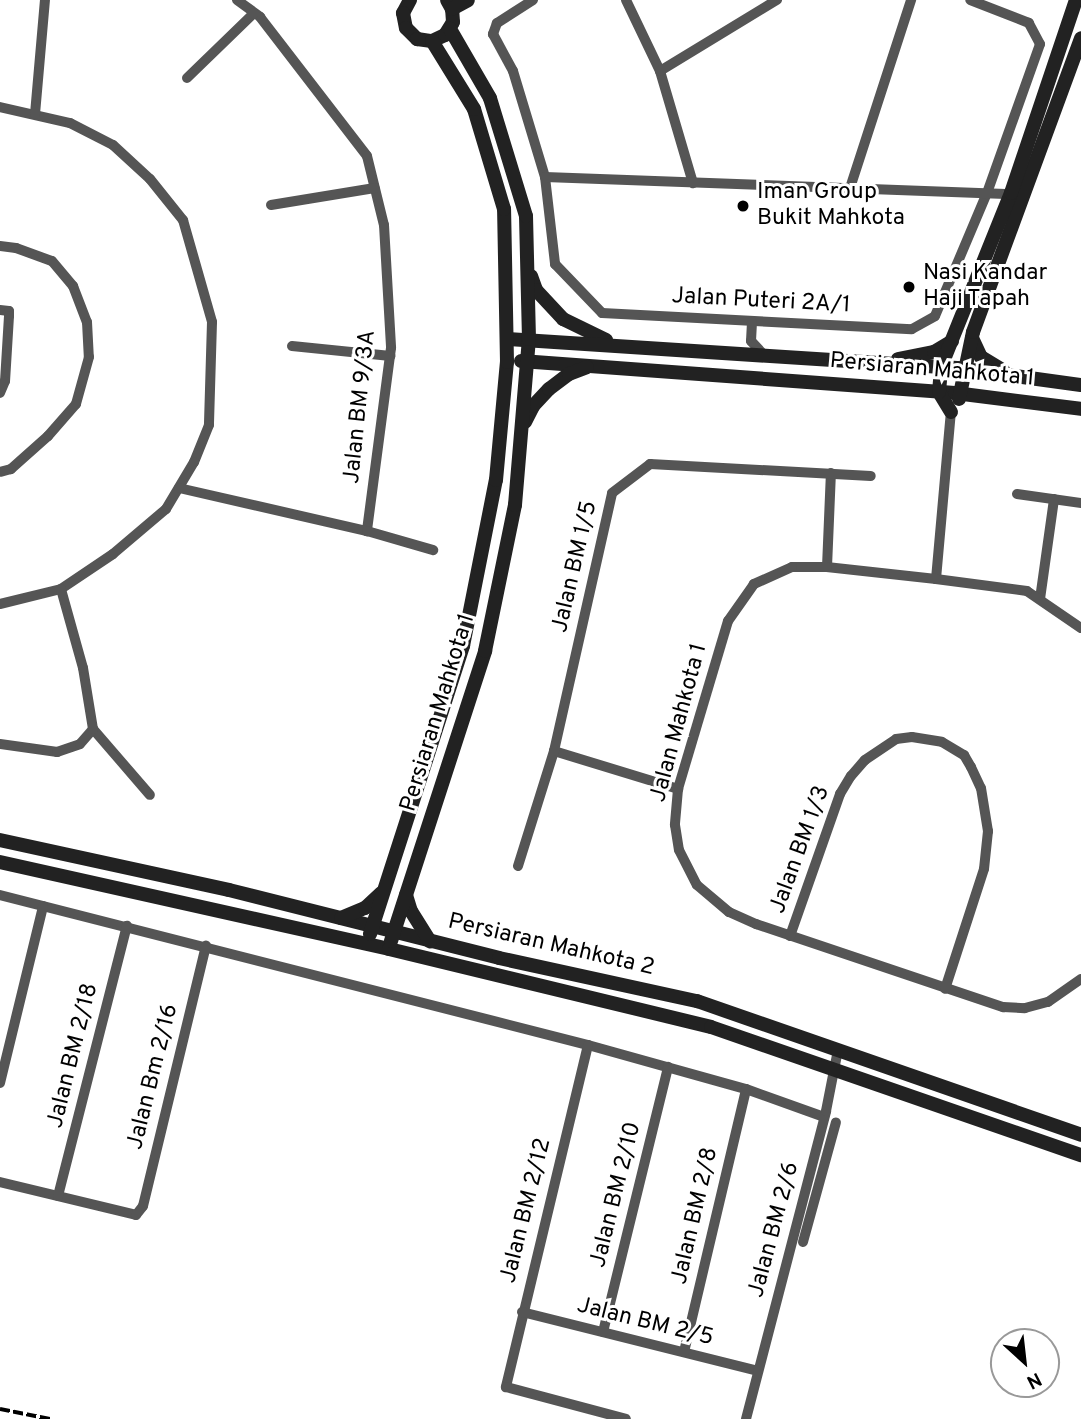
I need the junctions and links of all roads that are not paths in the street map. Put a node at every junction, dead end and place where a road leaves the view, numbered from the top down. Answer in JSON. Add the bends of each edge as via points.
{"nodes":[{"id":1,"x":45,"y":0,"type":"edge"},
{"id":2,"x":237,"y":0,"type":"edge"},
{"id":3,"x":468,"y":0,"type":"edge"},
{"id":4,"x":533,"y":0,"type":"edge"},
{"id":5,"x":626,"y":0,"type":"edge"},
{"id":6,"x":777,"y":0,"type":"edge"},
{"id":7,"x":911,"y":0,"type":"edge"},
{"id":8,"x":971,"y":0,"type":"edge"},
{"id":9,"x":1076,"y":0,"type":"edge"},
{"id":10,"x":405,"y":2,"type":"edge"},
{"id":11,"x":450,"y":5,"type":"edge"},
{"id":12,"x":254,"y":13,"type":"junction"},
{"id":13,"x":450,"y":29,"type":"junction"},
{"id":14,"x":1081,"y":38,"type":"edge"},
{"id":15,"x":432,"y":41,"type":"junction"},
{"id":16,"x":660,"y":71,"type":"junction"},
{"id":17,"x":187,"y":78,"type":"dead end"},
{"id":18,"x":0,"y":107,"type":"edge"},
{"id":19,"x":35,"y":114,"type":"junction"},
{"id":20,"x":545,"y":177,"type":"junction"},
{"id":21,"x":692,"y":183,"type":"junction"},
{"id":22,"x":375,"y":188,"type":"junction"},
{"id":23,"x":850,"y":188,"type":"junction"},
{"id":24,"x":987,"y":193,"type":"junction"},
{"id":25,"x":1018,"y":194,"type":"junction"},
{"id":26,"x":271,"y":205,"type":"dead end"},
{"id":27,"x":0,"y":246,"type":"edge"},
{"id":28,"x":527,"y":265,"type":"junction"},
{"id":29,"x":0,"y":310,"type":"edge"},
{"id":30,"x":752,"y":322,"type":"junction"},
{"id":31,"x":972,"y":338,"type":"junction"},
{"id":32,"x":507,"y":339,"type":"junction"},
{"id":33,"x":529,"y":339,"type":"junction"},
{"id":34,"x":751,"y":341,"type":"junction"},
{"id":35,"x":952,"y":341,"type":"junction"},
{"id":36,"x":621,"y":345,"type":"junction"},
{"id":37,"x":292,"y":346,"type":"dead end"},
{"id":38,"x":721,"y":352,"type":"junction"},
{"id":39,"x":764,"y":355,"type":"junction"},
{"id":40,"x":390,"y":356,"type":"junction"},
{"id":41,"x":528,"y":361,"type":"junction"},
{"id":42,"x":507,"y":362,"type":"junction"},
{"id":43,"x":876,"y":363,"type":"junction"},
{"id":44,"x":591,"y":366,"type":"junction"},
{"id":45,"x":941,"y":367,"type":"junction"},
{"id":46,"x":965,"y":369,"type":"junction"},
{"id":47,"x":1014,"y":376,"type":"junction"},
{"id":48,"x":1081,"y":385,"type":"edge"},
{"id":49,"x":939,"y":392,"type":"junction"},
{"id":50,"x":0,"y":393,"type":"edge"},
{"id":51,"x":962,"y":394,"type":"junction"},
{"id":52,"x":1081,"y":409,"type":"edge"},
{"id":53,"x":951,"y":412,"type":"junction"},
{"id":54,"x":522,"y":430,"type":"junction"},
{"id":55,"x":0,"y":471,"type":"edge"},
{"id":56,"x":831,"y":473,"type":"junction"},
{"id":57,"x":871,"y":476,"type":"dead end"},
{"id":58,"x":179,"y":488,"type":"junction"},
{"id":59,"x":1017,"y":494,"type":"dead end"},
{"id":60,"x":1054,"y":499,"type":"junction"},
{"id":61,"x":1081,"y":503,"type":"edge"},
{"id":62,"x":367,"y":531,"type":"junction"},
{"id":63,"x":433,"y":550,"type":"dead end"},
{"id":64,"x":827,"y":567,"type":"junction"},
{"id":65,"x":936,"y":579,"type":"junction"},
{"id":66,"x":61,"y":589,"type":"junction"},
{"id":67,"x":1040,"y":599,"type":"junction"},
{"id":68,"x":0,"y":604,"type":"edge"},
{"id":69,"x":1081,"y":628,"type":"edge"},
{"id":70,"x":93,"y":729,"type":"junction"},
{"id":71,"x":0,"y":744,"type":"edge"},
{"id":72,"x":554,"y":751,"type":"junction"},
{"id":73,"x":678,"y":789,"type":"junction"},
{"id":74,"x":150,"y":795,"type":"dead end"},
{"id":75,"x":0,"y":839,"type":"edge"},
{"id":76,"x":0,"y":862,"type":"edge"},
{"id":77,"x":518,"y":866,"type":"dead end"},
{"id":78,"x":382,"y":893,"type":"junction"},
{"id":79,"x":0,"y":895,"type":"edge"},
{"id":80,"x":405,"y":895,"type":"junction"},
{"id":81,"x":43,"y":906,"type":"junction"},
{"id":82,"x":341,"y":918,"type":"junction"},
{"id":83,"x":127,"y":926,"type":"junction"},
{"id":84,"x":371,"y":926,"type":"junction"},
{"id":85,"x":393,"y":934,"type":"junction"},
{"id":86,"x":790,"y":936,"type":"junction"},
{"id":87,"x":430,"y":942,"type":"junction"},
{"id":88,"x":206,"y":946,"type":"junction"},
{"id":89,"x":368,"y":946,"type":"junction"},
{"id":90,"x":388,"y":949,"type":"junction"},
{"id":91,"x":1081,"y":979,"type":"edge"},
{"id":92,"x":945,"y":989,"type":"junction"},
{"id":93,"x":588,"y":1045,"type":"junction"},
{"id":94,"x":838,"y":1050,"type":"junction"},
{"id":95,"x":668,"y":1067,"type":"junction"},
{"id":96,"x":832,"y":1069,"type":"junction"},
{"id":97,"x":0,"y":1083,"type":"edge"},
{"id":98,"x":746,"y":1089,"type":"junction"},
{"id":99,"x":824,"y":1117,"type":"junction"},
{"id":100,"x":836,"y":1122,"type":"dead end"},
{"id":101,"x":1081,"y":1135,"type":"edge"},
{"id":102,"x":1081,"y":1155,"type":"edge"},
{"id":103,"x":0,"y":1182,"type":"edge"},
{"id":104,"x":58,"y":1196,"type":"junction"},
{"id":105,"x":803,"y":1242,"type":"dead end"},
{"id":106,"x":522,"y":1312,"type":"junction"},
{"id":107,"x":603,"y":1332,"type":"junction"},
{"id":108,"x":684,"y":1353,"type":"junction"},
{"id":109,"x":758,"y":1371,"type":"junction"},
{"id":110,"x":626,"y":1419,"type":"edge"},
{"id":111,"x":746,"y":1419,"type":"edge"}],
"edges":[{"from":1,"to":19,"type":"street"},
{"from":2,"to":12,"type":"street","name":"Jalan BM 9/3A"},
{"from":3,"to":11,"type":"main road"},
{"from":4,"to":20,"type":"street","name":"Jalan Puteri 2A/1","via":[[497,23],[493,34],[513,71]]},
{"from":5,"to":16,"type":"street"},
{"from":6,"to":16,"type":"street"},
{"from":7,"to":23,"type":"street"},
{"from":8,"to":24,"type":"street","name":"Jalan Puteri 2A/1","via":[[1029,23],[1040,44]]},
{"from":9,"to":25,"type":"main road"},
{"from":10,"to":15,"type":"main road","name":"Persiaran Mahkota 1","via":[[406,28],[417,39]]},
{"from":11,"to":13,"type":"main road"},
{"from":12,"to":17,"type":"street"},
{"from":12,"to":22,"type":"street","name":"Jalan BM 9/3A","via":[[368,156]]},
{"from":13,"to":15,"type":"main road"},
{"from":13,"to":28,"type":"main road","name":"Persiaran Mahkota 1","via":[[491,98],[526,216]]},
{"from":14,"to":25,"type":"main road"},
{"from":15,"to":32,"type":"main road","name":"Persiaran Mahkota 1","via":[[474,108],[505,209]]},
{"from":16,"to":21,"type":"street"},
{"from":18,"to":19,"type":"street"},
{"from":19,"to":58,"type":"street","via":[[69,123],[113,145],[150,179],[183,220],[212,322],[209,425]]},
{"from":20,"to":21,"type":"street"},
{"from":20,"to":30,"type":"street","name":"Jalan Puteri 2A/1","via":[[555,264],[602,313]]},
{"from":21,"to":23,"type":"street"},
{"from":22,"to":26,"type":"street"},
{"from":22,"to":40,"type":"street","name":"Jalan BM 9/3A","via":[[384,225]]},
{"from":23,"to":24,"type":"street"},
{"from":24,"to":25,"type":"street"},
{"from":24,"to":30,"type":"street","name":"Jalan Puteri 2A/1","via":[[935,316],[912,329]]},
{"from":25,"to":31,"type":"main road"},
{"from":25,"to":35,"type":"main road"},
{"from":27,"to":55,"type":"street","via":[[52,261],[72,286],[87,322],[89,357],[76,404],[48,436],[10,469]]},
{"from":28,"to":33,"type":"main road","name":"Persiaran Mahkota 1"},
{"from":28,"to":36,"type":"main road","via":[[536,289],[563,319]]},
{"from":29,"to":50,"type":"street","via":[[9,311],[5,381]]},
{"from":30,"to":34,"type":"street"},
{"from":31,"to":46,"type":"main road"},
{"from":31,"to":47,"type":"main road","via":[[981,357]]},
{"from":32,"to":33,"type":"main road","name":"Persiaran Mahkota 1"},
{"from":32,"to":42,"type":"main road","name":"Persiaran Mahkota 1"},
{"from":33,"to":36,"type":"main road","name":"Persiaran Mahkota 1"},
{"from":33,"to":41,"type":"main road","name":"Persiaran Mahkota 1"},
{"from":34,"to":38,"type":"street"},
{"from":34,"to":39,"type":"street"},
{"from":35,"to":43,"type":"main road","via":[[934,352]]},
{"from":35,"to":45,"type":"main road"},
{"from":36,"to":38,"type":"main road","name":"Persiaran Mahkota 1"},
{"from":37,"to":40,"type":"street"},
{"from":38,"to":39,"type":"main road","name":"Persiaran Mahkota 1"},
{"from":39,"to":43,"type":"main road","name":"Persiaran Mahkota 1"},
{"from":40,"to":62,"type":"street","name":"Jalan BM 9/3A"},
{"from":41,"to":42,"type":"main road","name":"Persiaran Mahkota 1"},
{"from":41,"to":44,"type":"main road","name":"Persiaran Mahkota 1"},
{"from":41,"to":54,"type":"main road","name":"Persiaran Mahkota 1"},
{"from":42,"to":78,"type":"main road","name":"Persiaran Mahkota 1","via":[[496,481],[463,646]]},
{"from":43,"to":45,"type":"main road","name":"Persiaran Mahkota 1"},
{"from":44,"to":49,"type":"main road","name":"Persiaran Mahkota 1"},
{"from":44,"to":54,"type":"main road","via":[[569,374],[549,389],[533,406]]},
{"from":45,"to":46,"type":"main road","name":"Persiaran Mahkota 1"},
{"from":45,"to":49,"type":"main road"},
{"from":46,"to":47,"type":"main road","name":"Persiaran Mahkota 1"},
{"from":46,"to":51,"type":"main road"},
{"from":47,"to":48,"type":"main road","name":"Persiaran Mahkota 1"},
{"from":49,"to":51,"type":"main road","name":"Persiaran Mahkota 1"},
{"from":49,"to":53,"type":"main road"},
{"from":51,"to":52,"type":"main road","name":"Persiaran Mahkota 1"},
{"from":51,"to":53,"type":"main road"},
{"from":53,"to":65,"type":"street"},
{"from":54,"to":80,"type":"main road","name":"Persiaran Mahkota 1","via":[[515,505],[485,651]]},
{"from":56,"to":57,"type":"street","name":"Jalan BM 1/5"},
{"from":56,"to":64,"type":"street"},
{"from":56,"to":72,"type":"street","name":"Jalan BM 1/5","via":[[650,464],[612,493]]},
{"from":58,"to":62,"type":"street"},
{"from":58,"to":66,"type":"street","via":[[166,509]]},
{"from":59,"to":60,"type":"street"},
{"from":60,"to":61,"type":"street"},
{"from":60,"to":67,"type":"street"},
{"from":62,"to":63,"type":"street"},
{"from":64,"to":65,"type":"street","name":"Jalan Mahkota 1"},
{"from":64,"to":73,"type":"street","name":"Jalan Mahkota 1","via":[[792,567],[754,584],[728,621]]},
{"from":65,"to":67,"type":"street","name":"Jalan Mahkota 1","via":[[1027,591]]},
{"from":66,"to":68,"type":"street"},
{"from":66,"to":70,"type":"street","via":[[83,668]]},
{"from":67,"to":69,"type":"street","name":"Jalan Mahkota 1"},
{"from":70,"to":71,"type":"street","via":[[80,744],[57,752]]},
{"from":70,"to":74,"type":"street"},
{"from":72,"to":73,"type":"street"},
{"from":72,"to":77,"type":"street","name":"Jalan BM 1/5"},
{"from":73,"to":86,"type":"street","name":"Jalan Mahkota 1","via":[[675,825],[679,850],[697,886],[729,912]]},
{"from":75,"to":82,"type":"main road","name":"Persiaran Mahkota 2"},
{"from":76,"to":89,"type":"main road","name":"Persiaran Mahkota 2"},
{"from":78,"to":82,"type":"main road","via":[[365,908]]},
{"from":78,"to":84,"type":"main road","name":"Persiaran Mahkota 1"},
{"from":79,"to":81,"type":"street"},
{"from":80,"to":85,"type":"main road","name":"Persiaran Mahkota 1"},
{"from":80,"to":87,"type":"main road"},
{"from":81,"to":83,"type":"street"},
{"from":81,"to":97,"type":"street"},
{"from":82,"to":84,"type":"main road","name":"Persiaran Mahkota 2"},
{"from":83,"to":88,"type":"street"},
{"from":83,"to":104,"type":"street","name":"Jalan BM 2/18"},
{"from":84,"to":85,"type":"main road","name":"Persiaran Mahkota 2"},
{"from":84,"to":89,"type":"main road","name":"Persiaran Mahkota 1"},
{"from":85,"to":87,"type":"main road","name":"Persiaran Mahkota 2"},
{"from":85,"to":90,"type":"main road","name":"Persiaran Mahkota 1"},
{"from":86,"to":92,"type":"street","name":"Jalan Mahkota 1"},
{"from":86,"to":92,"type":"street","name":"Jalan BM 1/3","via":[[850,776],[864,760],[896,739],[942,742],[964,755],[971,767],[981,788],[988,831],[984,869]]},
{"from":87,"to":94,"type":"main road","name":"Persiaran Mahkota 2","via":[[697,1001]]},
{"from":88,"to":93,"type":"street"},
{"from":88,"to":104,"type":"street","name":"Jalan Bm 2/16","via":[[143,1206],[136,1214]]},
{"from":89,"to":90,"type":"main road","name":"Persiaran Mahkota 2"},
{"from":90,"to":96,"type":"main road","name":"Persiaran Mahkota 2","via":[[710,1027]]},
{"from":91,"to":92,"type":"street","name":"Jalan Mahkota 1","via":[[1048,1002],[1025,1007],[1003,1007]]},
{"from":93,"to":95,"type":"street"},
{"from":93,"to":106,"type":"street","name":"Jalan BM 2/12"},
{"from":94,"to":96,"type":"street","name":"Jalan BM 2/6"},
{"from":94,"to":101,"type":"main road","name":"Persiaran Mahkota 2"},
{"from":95,"to":98,"type":"street"},
{"from":95,"to":107,"type":"street","name":"Jalan BM 2/10"},
{"from":96,"to":99,"type":"street","name":"Jalan BM 2/6"},
{"from":96,"to":102,"type":"main road","name":"Persiaran Mahkota 2"},
{"from":98,"to":99,"type":"street"},
{"from":98,"to":108,"type":"street","name":"Jalan BM 2/8"},
{"from":99,"to":109,"type":"street","name":"Jalan BM 2/6"},
{"from":100,"to":105,"type":"street"},
{"from":103,"to":104,"type":"street"},
{"from":106,"to":107,"type":"street","name":"Jalan BM 2/5"},
{"from":106,"to":110,"type":"street","name":"Jalan BM 2/12","via":[[506,1387]]},
{"from":107,"to":108,"type":"street","name":"Jalan BM 2/5"},
{"from":108,"to":109,"type":"street","name":"Jalan BM 2/5"},
{"from":109,"to":111,"type":"street","name":"Jalan BM 2/6"}]}
